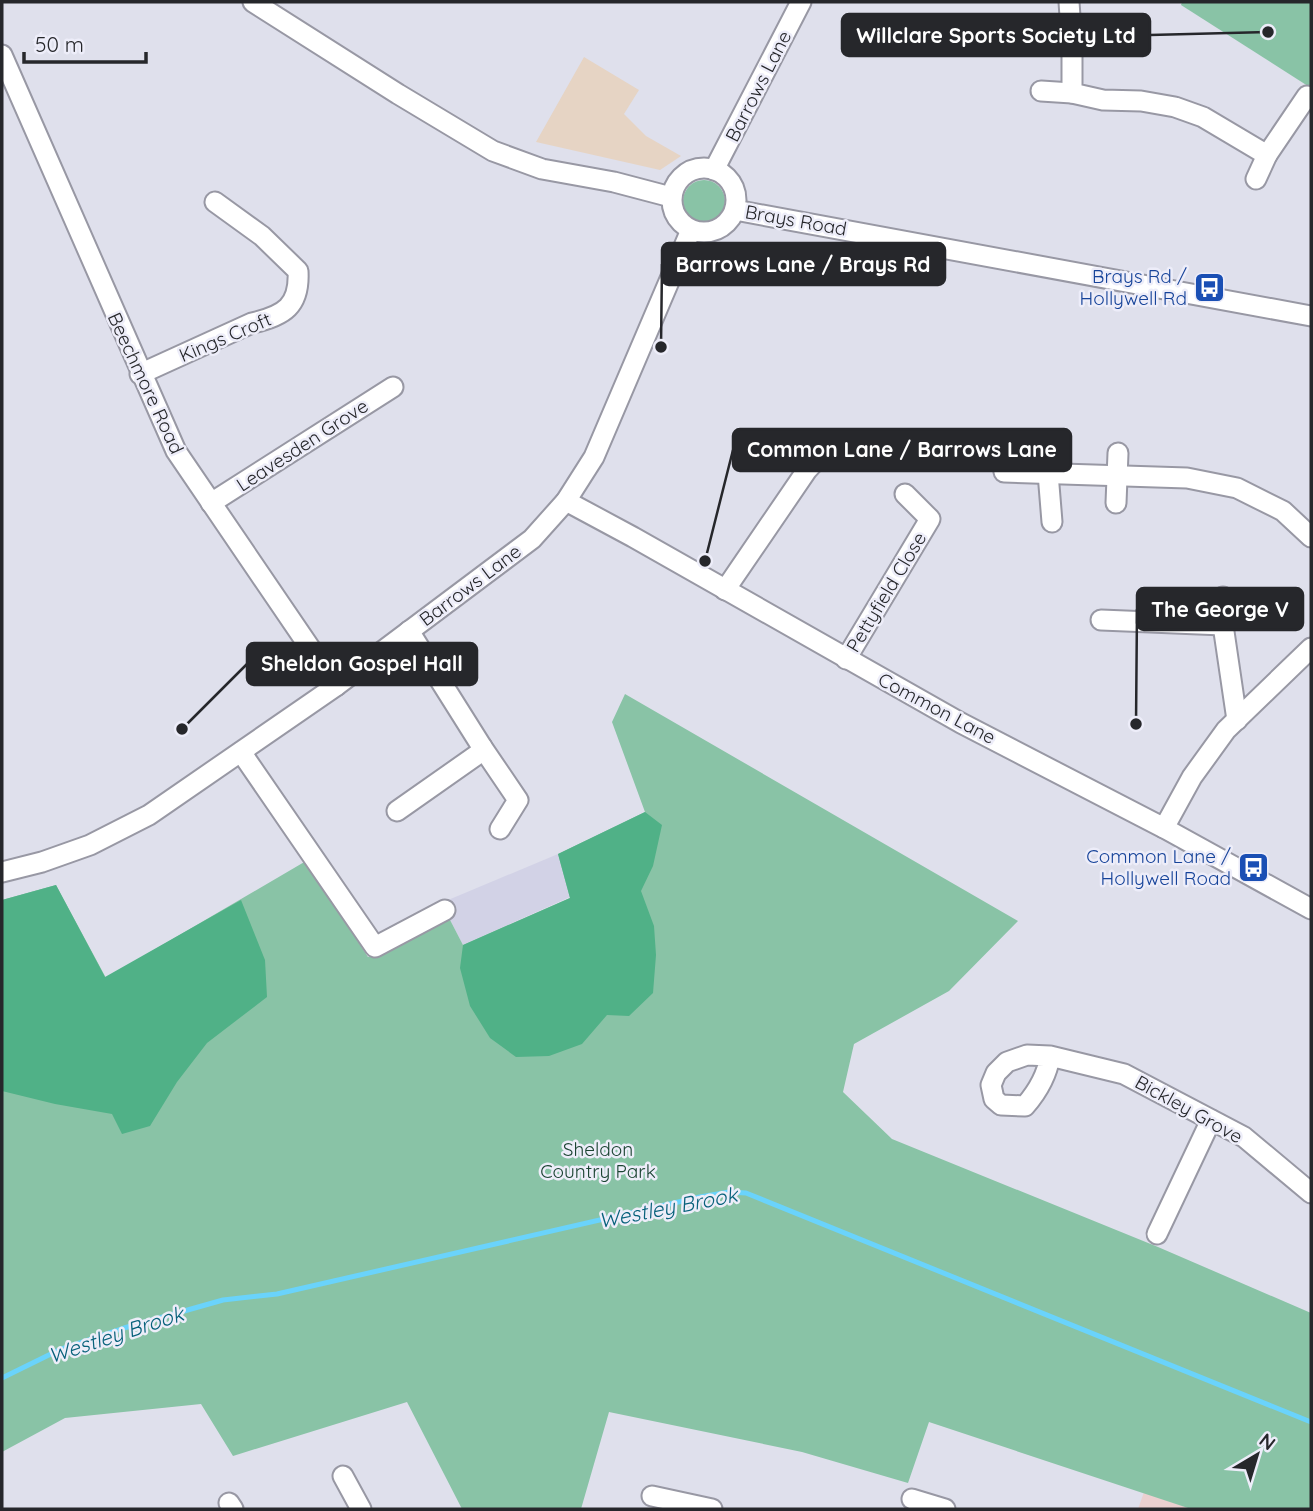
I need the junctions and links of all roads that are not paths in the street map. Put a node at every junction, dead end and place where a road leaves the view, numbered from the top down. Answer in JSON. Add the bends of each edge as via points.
{"nodes":[{"id":1,"x":253,"y":2,"type":"edge"},
{"id":2,"x":801,"y":2,"type":"edge"},
{"id":3,"x":1069,"y":2,"type":"edge"},
{"id":4,"x":2,"y":55,"type":"edge"},
{"id":5,"x":1041,"y":90,"type":"dead end"},
{"id":6,"x":1072,"y":93,"type":"junction"},
{"id":7,"x":1311,"y":99,"type":"edge"},
{"id":8,"x":1267,"y":155,"type":"junction"},
{"id":9,"x":714,"y":170,"type":"junction"},
{"id":10,"x":1256,"y":179,"type":"dead end"},
{"id":11,"x":671,"y":197,"type":"junction"},
{"id":12,"x":215,"y":202,"type":"dead end"},
{"id":13,"x":735,"y":210,"type":"junction"},
{"id":14,"x":691,"y":230,"type":"junction"},
{"id":15,"x":1311,"y":316,"type":"edge"},
{"id":16,"x":140,"y":374,"type":"junction"},
{"id":17,"x":393,"y":387,"type":"dead end"},
{"id":18,"x":835,"y":440,"type":"dead end"},
{"id":19,"x":1001,"y":446,"type":"dead end"},
{"id":20,"x":1118,"y":453,"type":"dead end"},
{"id":21,"x":1048,"y":473,"type":"junction"},
{"id":22,"x":1118,"y":476,"type":"junction"},
{"id":23,"x":905,"y":494,"type":"dead end"},
{"id":24,"x":566,"y":501,"type":"junction"},
{"id":25,"x":211,"y":503,"type":"junction"},
{"id":26,"x":1116,"y":503,"type":"dead end"},
{"id":27,"x":1052,"y":522,"type":"dead end"},
{"id":28,"x":1311,"y":537,"type":"edge"},
{"id":29,"x":725,"y":590,"type":"junction"},
{"id":30,"x":1223,"y":597,"type":"dead end"},
{"id":31,"x":1101,"y":620,"type":"dead end"},
{"id":32,"x":1223,"y":625,"type":"junction"},
{"id":33,"x":409,"y":631,"type":"junction"},
{"id":34,"x":1311,"y":648,"type":"edge"},
{"id":35,"x":846,"y":659,"type":"junction"},
{"id":36,"x":336,"y":686,"type":"junction"},
{"id":37,"x":1237,"y":720,"type":"junction"},
{"id":38,"x":482,"y":747,"type":"junction"},
{"id":39,"x":242,"y":752,"type":"junction"},
{"id":40,"x":397,"y":811,"type":"dead end"},
{"id":41,"x":1164,"y":828,"type":"junction"},
{"id":42,"x":500,"y":829,"type":"dead end"},
{"id":43,"x":2,"y":872,"type":"edge"},
{"id":44,"x":1311,"y":909,"type":"edge"},
{"id":45,"x":445,"y":910,"type":"dead end"},
{"id":46,"x":1050,"y":1056,"type":"dead end"},
{"id":47,"x":1211,"y":1120,"type":"junction"},
{"id":48,"x":1311,"y":1193,"type":"edge"},
{"id":49,"x":1157,"y":1234,"type":"dead end"},
{"id":50,"x":343,"y":1476,"type":"dead end"},
{"id":51,"x":652,"y":1496,"type":"dead end"},
{"id":52,"x":912,"y":1499,"type":"dead end"},
{"id":53,"x":361,"y":1509,"type":"edge"},
{"id":54,"x":712,"y":1509,"type":"edge"},
{"id":55,"x":945,"y":1509,"type":"edge"}],
"edges":[{"from":1,"to":11,"type":"street","via":[[493,151],[542,169]]},
{"from":2,"to":9,"type":"street","name":"Barrows Lane"},
{"from":3,"to":6,"type":"street"},
{"from":4,"to":16,"type":"street","name":"Beechmore Road"},
{"from":5,"to":6,"type":"street"},
{"from":6,"to":8,"type":"street","via":[[1175,107],[1203,117]]},
{"from":7,"to":8,"type":"street","via":[[1307,96]]},
{"from":8,"to":10,"type":"street"},
{"from":9,"to":11,"type":"street","via":[[686,173]]},
{"from":9,"to":13,"type":"street","via":[[733,186]]},
{"from":11,"to":14,"type":"street","via":[[676,217]]},
{"from":12,"to":16,"type":"street","name":"Kings Croft","via":[[262,236],[298,271],[293,303],[271,319],[252,323]]},
{"from":13,"to":14,"type":"street","via":[[717,230]]},
{"from":13,"to":15,"type":"street","name":"Brays Road"},
{"from":14,"to":24,"type":"street","name":"Barrows Lane","via":[[594,457]]},
{"from":16,"to":25,"type":"street","name":"Beechmore Road","via":[[176,451]]},
{"from":17,"to":25,"type":"street","name":"Leavesden Grove"},
{"from":18,"to":29,"type":"street","via":[[807,470]]},
{"from":19,"to":21,"type":"street","via":[[1004,472]]},
{"from":20,"to":22,"type":"street"},
{"from":21,"to":22,"type":"street"},
{"from":21,"to":27,"type":"street"},
{"from":22,"to":26,"type":"street"},
{"from":22,"to":28,"type":"street","via":[[1187,478],[1237,488],[1283,511]]},
{"from":23,"to":35,"type":"street","name":"Pettyfield Close","via":[[930,519]]},
{"from":24,"to":29,"type":"street","name":"Common Lane"},
{"from":24,"to":33,"type":"street","name":"Barrows Lane","via":[[532,539]]},
{"from":25,"to":36,"type":"street","name":"Beechmore Road"},
{"from":29,"to":35,"type":"street","name":"Common Lane"},
{"from":30,"to":32,"type":"street"},
{"from":31,"to":32,"type":"street"},
{"from":32,"to":37,"type":"street"},
{"from":33,"to":36,"type":"street","name":"Barrows Lane"},
{"from":33,"to":38,"type":"street"},
{"from":34,"to":37,"type":"street"},
{"from":35,"to":41,"type":"street","name":"Common Lane"},
{"from":36,"to":39,"type":"street","name":"Barrows Lane"},
{"from":37,"to":41,"type":"street","via":[[1192,777]]},
{"from":38,"to":40,"type":"street"},
{"from":38,"to":42,"type":"street","via":[[518,800]]},
{"from":39,"to":43,"type":"street","name":"Barrows Lane","via":[[149,815],[90,845]]},
{"from":39,"to":45,"type":"street","via":[[375,947]]},
{"from":41,"to":44,"type":"street","name":"Common Lane"},
{"from":46,"to":47,"type":"street","name":"Bickley Grove","via":[[1125,1073]]},
{"from":47,"to":48,"type":"street","name":"Bickley Grove","via":[[1244,1137]]},
{"from":47,"to":49,"type":"street"},
{"from":50,"to":53,"type":"street"},
{"from":51,"to":54,"type":"street"},
{"from":52,"to":55,"type":"street"}]}
